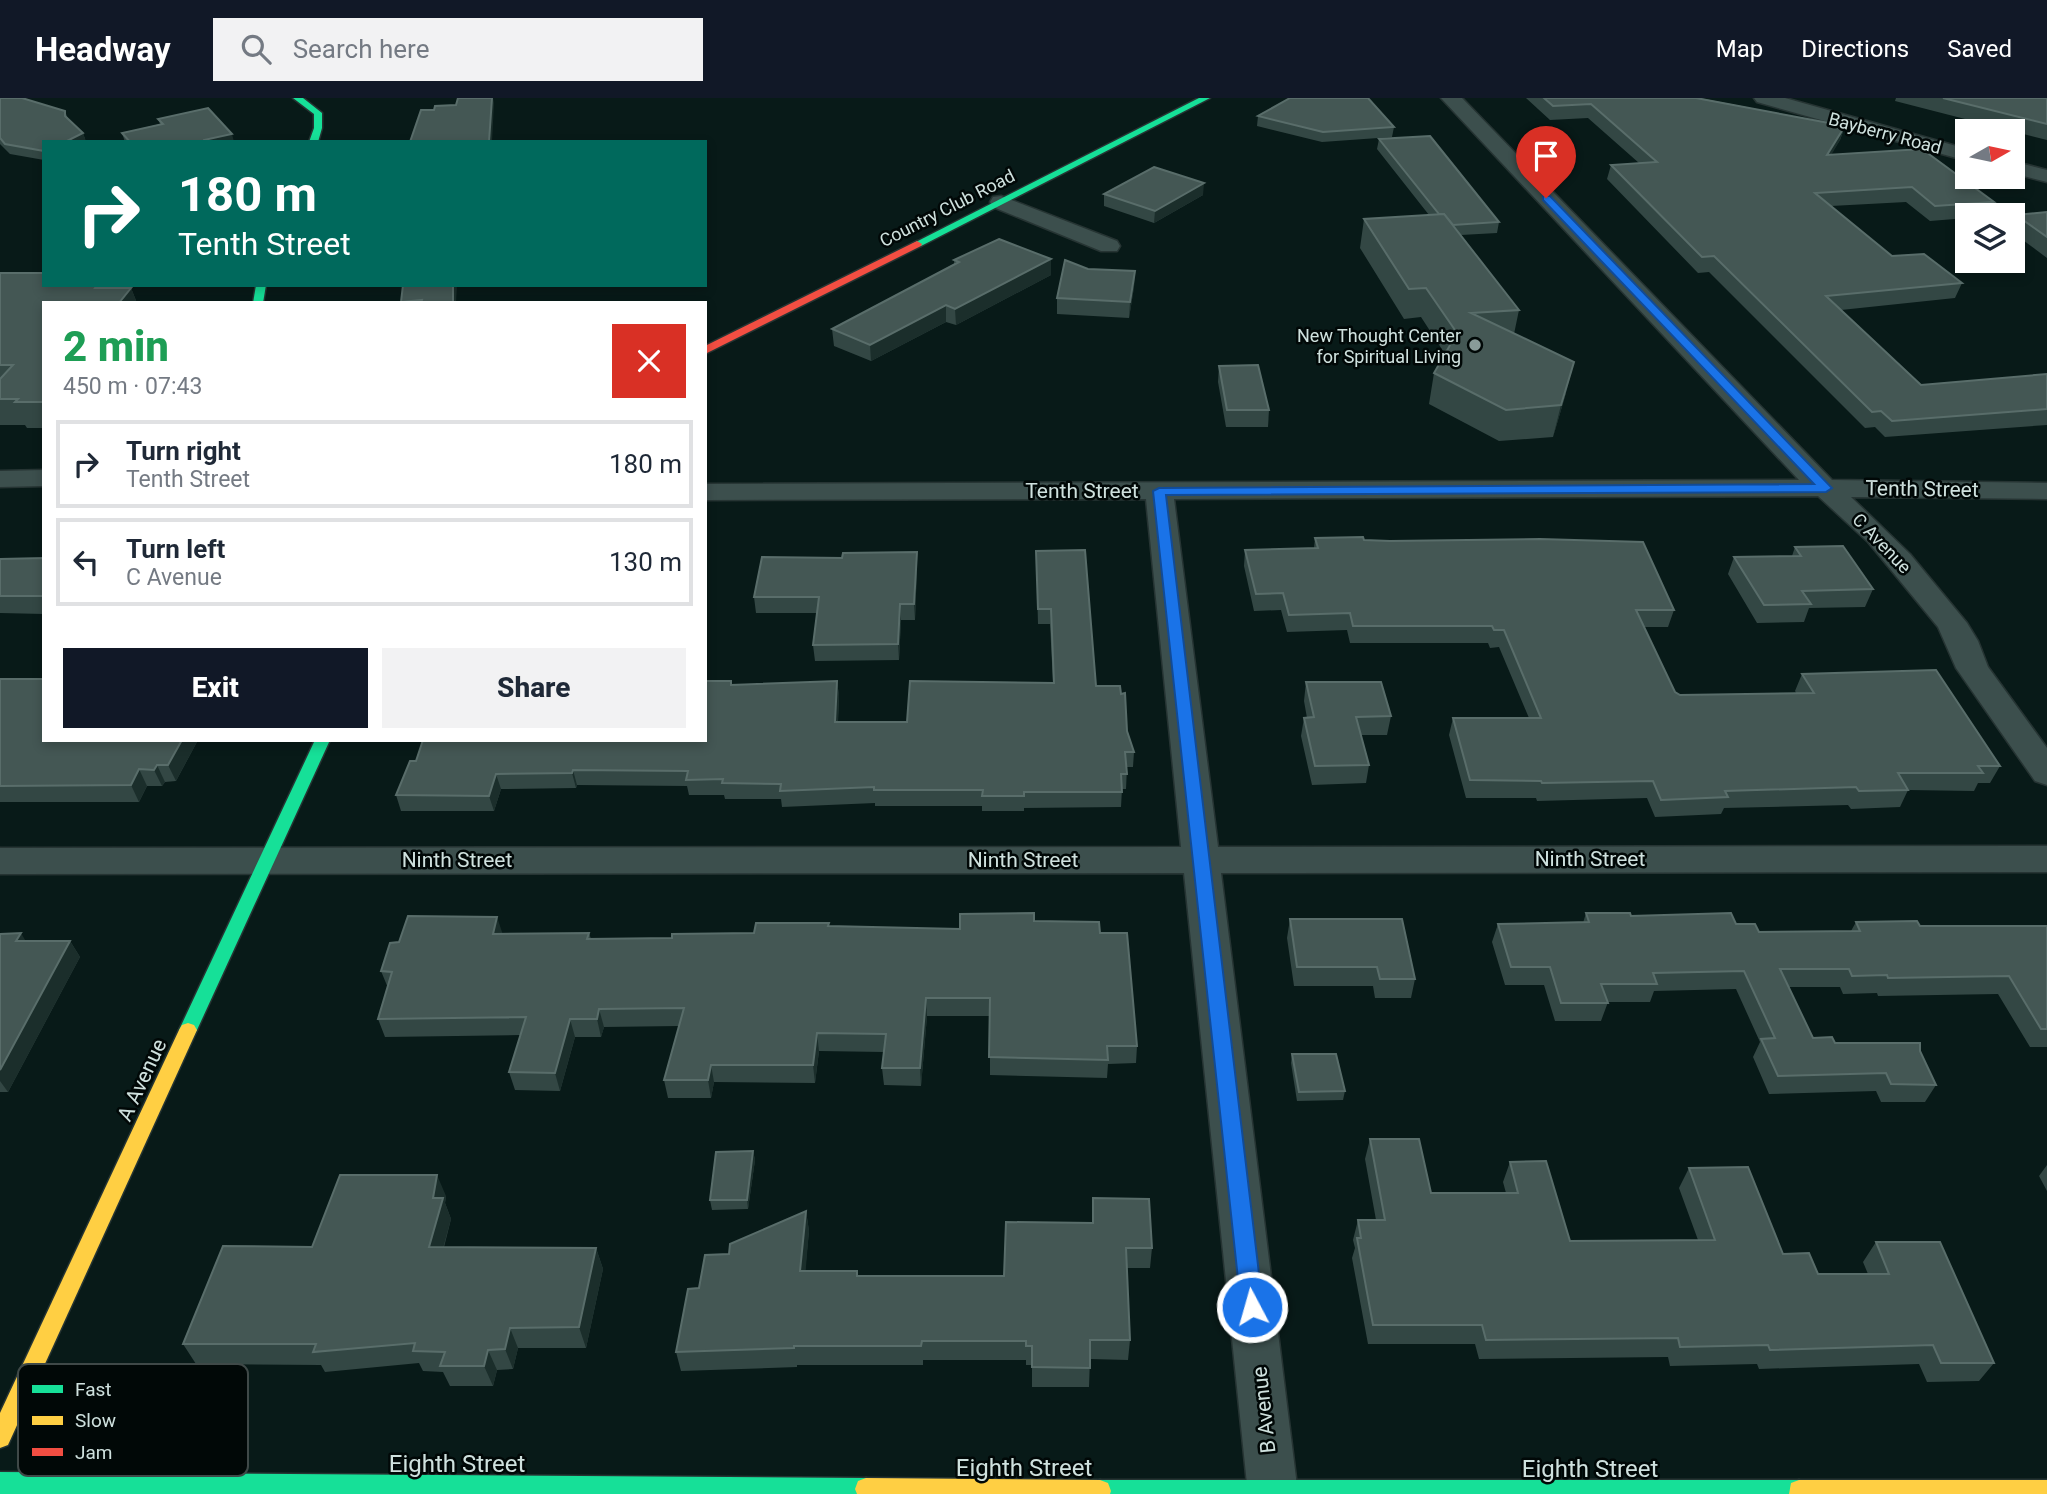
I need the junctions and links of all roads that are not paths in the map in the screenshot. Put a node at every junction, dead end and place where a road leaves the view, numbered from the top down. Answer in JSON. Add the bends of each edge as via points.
{"nodes":[{"id":1,"x":1206,"y":98,"type":"edge"},
{"id":2,"x":1451,"y":98,"type":"edge"},
{"id":3,"x":1764,"y":98,"type":"edge"},
{"id":4,"x":1821,"y":98,"type":"edge"},
{"id":5,"x":309,"y":100,"type":"edge"},
{"id":6,"x":1799,"y":108,"type":"junction"},
{"id":7,"x":314,"y":140,"type":"edge"},
{"id":8,"x":1955,"y":152,"type":"edge"},
{"id":9,"x":2025,"y":170,"type":"edge"},
{"id":10,"x":2047,"y":176,"type":"edge"},
{"id":11,"x":1001,"y":202,"type":"junction"},
{"id":12,"x":1109,"y":246,"type":"dead end"},
{"id":13,"x":707,"y":350,"type":"edge"},
{"id":14,"x":42,"y":478,"type":"edge"},
{"id":15,"x":0,"y":479,"type":"edge"},
{"id":16,"x":1826,"y":488,"type":"junction"},
{"id":17,"x":1159,"y":491,"type":"junction"},
{"id":18,"x":2047,"y":491,"type":"edge"},
{"id":19,"x":707,"y":492,"type":"edge"},
{"id":20,"x":322,"y":742,"type":"edge"},
{"id":21,"x":2047,"y":773,"type":"edge"},
{"id":22,"x":1202,"y":859,"type":"junction"},
{"id":23,"x":2047,"y":859,"type":"edge"},
{"id":24,"x":0,"y":861,"type":"edge"},
{"id":25,"x":267,"y":861,"type":"junction"},
{"id":26,"x":34,"y":1364,"type":"edge"},
{"id":27,"x":18,"y":1398,"type":"edge"},
{"id":28,"x":0,"y":1437,"type":"edge"},
{"id":29,"x":0,"y":1483,"type":"edge"},
{"id":30,"x":2047,"y":1491,"type":"edge"},
{"id":31,"x":1273,"y":1493,"type":"edge"}],
"edges":[{"from":1,"to":11,"type":"main road","name":"Country Club Road"},
{"from":2,"to":16,"type":"street","name":"C Avenue"},
{"from":3,"to":6,"type":"street","name":"Bayberry Road"},
{"from":4,"to":6,"type":"street"},
{"from":5,"to":7,"type":"main road","via":[[319,118]]},
{"from":6,"to":8,"type":"street","name":"Bayberry Road"},
{"from":9,"to":10,"type":"street"},
{"from":11,"to":12,"type":"street"},
{"from":11,"to":13,"type":"main road","name":"Country Club Road"},
{"from":14,"to":15,"type":"street"},
{"from":16,"to":17,"type":"street","name":"Tenth Street"},
{"from":16,"to":18,"type":"street","name":"Tenth Street"},
{"from":16,"to":21,"type":"street","name":"C Avenue","via":[[1878,536],[1938,605],[1962,641],[1972,668]]},
{"from":17,"to":19,"type":"street","name":"Tenth Street"},
{"from":17,"to":22,"type":"street","name":"B Avenue"},
{"from":20,"to":25,"type":"main road","name":"A Avenue"},
{"from":22,"to":23,"type":"street","name":"Ninth Street"},
{"from":22,"to":25,"type":"street","name":"Ninth Street"},
{"from":22,"to":31,"type":"street","name":"B Avenue"},
{"from":24,"to":25,"type":"street","name":"Ninth Street"},
{"from":25,"to":26,"type":"main road","name":"A Avenue"},
{"from":27,"to":28,"type":"main road","name":"A Avenue"},
{"from":29,"to":31,"type":"main road","name":"Eighth Street"},
{"from":30,"to":31,"type":"main road","name":"Eighth Street"}]}
